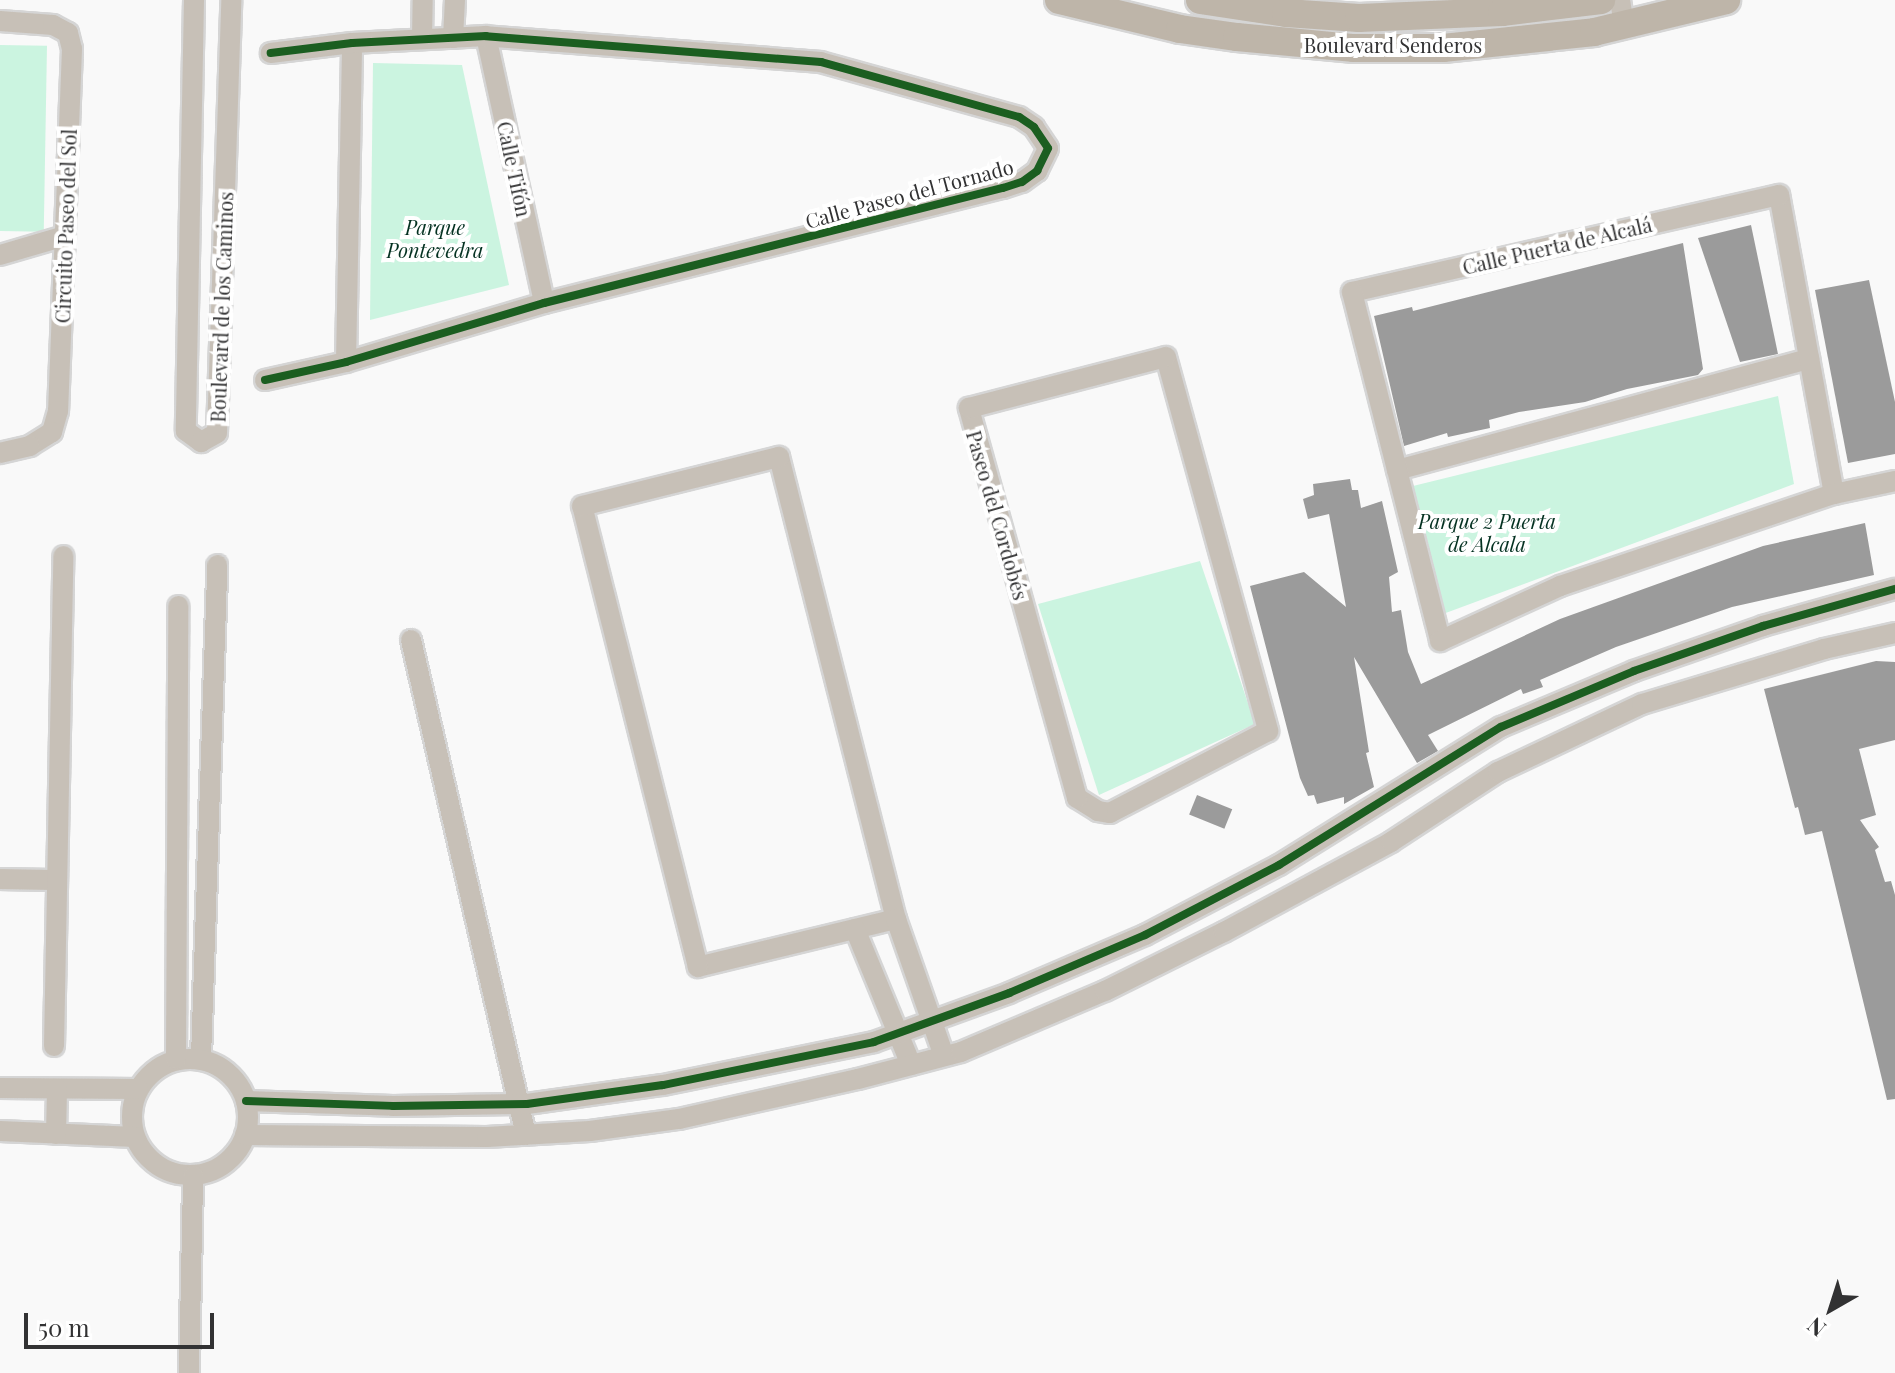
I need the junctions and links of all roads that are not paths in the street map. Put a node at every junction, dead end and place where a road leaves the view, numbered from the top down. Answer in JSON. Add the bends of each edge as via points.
{"nodes":[{"id":1,"x":194,"y":0,"type":"edge"},
{"id":2,"x":231,"y":0,"type":"edge"},
{"id":3,"x":423,"y":0,"type":"edge"},
{"id":4,"x":455,"y":0,"type":"edge"},
{"id":5,"x":1059,"y":0,"type":"edge"},
{"id":6,"x":1200,"y":0,"type":"edge"},
{"id":7,"x":1726,"y":0,"type":"edge"},
{"id":8,"x":1606,"y":6,"type":"edge"},
{"id":9,"x":1527,"y":10,"type":"junction"},
{"id":10,"x":0,"y":21,"type":"edge"},
{"id":11,"x":486,"y":36,"type":"junction"},
{"id":12,"x":453,"y":38,"type":"junction"},
{"id":13,"x":422,"y":39,"type":"junction"},
{"id":14,"x":1528,"y":42,"type":"junction"},
{"id":15,"x":352,"y":43,"type":"junction"},
{"id":16,"x":271,"y":53,"type":"dead end"},
{"id":17,"x":65,"y":236,"type":"junction"},
{"id":18,"x":0,"y":255,"type":"edge"},
{"id":19,"x":544,"y":303,"type":"junction"},
{"id":20,"x":1809,"y":359,"type":"junction"},
{"id":21,"x":346,"y":362,"type":"junction"},
{"id":22,"x":265,"y":380,"type":"dead end"},
{"id":23,"x":0,"y":453,"type":"edge"},
{"id":24,"x":1397,"y":470,"type":"junction"},
{"id":25,"x":1895,"y":481,"type":"edge"},
{"id":26,"x":1834,"y":494,"type":"junction"},
{"id":27,"x":63,"y":556,"type":"dead end"},
{"id":28,"x":217,"y":565,"type":"dead end"},
{"id":29,"x":1895,"y":589,"type":"edge"},
{"id":30,"x":178,"y":606,"type":"dead end"},
{"id":31,"x":1895,"y":633,"type":"edge"},
{"id":32,"x":411,"y":640,"type":"dead end"},
{"id":33,"x":1268,"y":731,"type":"joint"},
{"id":34,"x":0,"y":879,"type":"edge"},
{"id":35,"x":57,"y":880,"type":"junction"},
{"id":36,"x":896,"y":919,"type":"junction"},
{"id":37,"x":855,"y":929,"type":"junction"},
{"id":38,"x":932,"y":1022,"type":"junction"},
{"id":39,"x":899,"y":1033,"type":"junction"},
{"id":40,"x":54,"y":1046,"type":"dead end"},
{"id":41,"x":944,"y":1056,"type":"junction"},
{"id":42,"x":201,"y":1058,"type":"junction"},
{"id":43,"x":176,"y":1059,"type":"junction"},
{"id":44,"x":911,"y":1065,"type":"junction"},
{"id":45,"x":0,"y":1088,"type":"edge"},
{"id":46,"x":57,"y":1089,"type":"junction"},
{"id":47,"x":138,"y":1089,"type":"junction"},
{"id":48,"x":246,"y":1101,"type":"junction"},
{"id":49,"x":520,"y":1104,"type":"junction"},
{"id":50,"x":0,"y":1131,"type":"edge"},
{"id":51,"x":56,"y":1134,"type":"junction"},
{"id":52,"x":245,"y":1135,"type":"junction"},
{"id":53,"x":526,"y":1135,"type":"junction"},
{"id":54,"x":135,"y":1137,"type":"junction"},
{"id":55,"x":193,"y":1176,"type":"junction"},
{"id":56,"x":189,"y":1373,"type":"edge"}],
"edges":[{"from":1,"to":2,"type":"street","name":"Boulevard de los Caminos","via":[[186,431],[201,442],[217,433]]},
{"from":3,"to":13,"type":"street"},
{"from":4,"to":12,"type":"street"},
{"from":5,"to":14,"type":"main road","name":"Boulevard Senderos","via":[[1180,29],[1283,43],[1443,48]]},
{"from":6,"to":9,"type":"main road","name":"Boulevard Senderos","via":[[1359,18]]},
{"from":7,"to":8,"type":"main road","name":"Boulevard Senderos"},
{"from":8,"to":9,"type":"main road","name":"Boulevard Senderos"},
{"from":8,"to":14,"type":"main road","name":"Boulevard Senderos","via":[[1594,32]]},
{"from":9,"to":14,"type":"main road"},
{"from":10,"to":17,"type":"street","name":"Circuito Paseo del Sol","via":[[53,25],[68,33],[72,49]]},
{"from":11,"to":12,"type":"street","name":"Calle Paseo del Tornado"},
{"from":11,"to":19,"type":"street","name":"Calle Tifón"},
{"from":11,"to":19,"type":"street","name":"Calle Paseo del Tornado","via":[[821,62],[1019,117],[1034,127],[1048,148],[1037,171],[1003,188]]},
{"from":12,"to":13,"type":"street","name":"Calle Paseo del Tornado"},
{"from":13,"to":15,"type":"street","name":"Calle Paseo del Tornado"},
{"from":15,"to":16,"type":"street","name":"Calle Paseo del Tornado"},
{"from":15,"to":21,"type":"street"},
{"from":17,"to":18,"type":"street"},
{"from":17,"to":23,"type":"street","name":"Circuito Paseo del Sol","via":[[58,411],[52,432],[30,446]]},
{"from":19,"to":21,"type":"street","name":"Calle Paseo del Tornado"},
{"from":20,"to":24,"type":"street"},
{"from":20,"to":24,"type":"street","name":"Calle Puerta de Alcalá","via":[[1779,195],[1352,292]]},
{"from":20,"to":26,"type":"street","name":"Calle Puerta de Alcalá"},
{"from":21,"to":22,"type":"street","name":"Calle Paseo del Tornado"},
{"from":24,"to":26,"type":"street","name":"Calle Puerta de Alcalá","via":[[1440,641],[1560,586]]},
{"from":25,"to":26,"type":"street","name":"Calle Puerta de Alcalá"},
{"from":27,"to":35,"type":"street"},
{"from":28,"to":42,"type":"street"},
{"from":29,"to":38,"type":"street","via":[[1763,626],[1634,671],[1501,727],[1279,865],[1158,928]]},
{"from":30,"to":43,"type":"street"},
{"from":31,"to":41,"type":"street","via":[[1642,704],[1498,772],[1391,842],[1131,978]]},
{"from":32,"to":49,"type":"street"},
{"from":33,"to":33,"type":"street","name":"Paseo del Cordobés","via":[[1166,357],[969,408],[1077,798],[1110,813]]},
{"from":34,"to":35,"type":"street"},
{"from":35,"to":40,"type":"street"},
{"from":36,"to":37,"type":"street"},
{"from":36,"to":37,"type":"street","via":[[779,457],[582,506],[698,967]]},
{"from":36,"to":38,"type":"street"},
{"from":37,"to":39,"type":"street"},
{"from":38,"to":39,"type":"street"},
{"from":38,"to":41,"type":"street"},
{"from":39,"to":44,"type":"street"},
{"from":39,"to":49,"type":"street","via":[[816,1056],[663,1085]]},
{"from":41,"to":44,"type":"street"},
{"from":42,"to":43,"type":"street"},
{"from":42,"to":48,"type":"street","via":[[227,1070]]},
{"from":43,"to":47,"type":"street","via":[[154,1070]]},
{"from":44,"to":53,"type":"street","via":[[679,1119]]},
{"from":45,"to":46,"type":"street"},
{"from":46,"to":47,"type":"street"},
{"from":46,"to":51,"type":"street"},
{"from":47,"to":54,"type":"street","via":[[131,1113]]},
{"from":48,"to":49,"type":"street"},
{"from":48,"to":52,"type":"street"},
{"from":49,"to":53,"type":"street"},
{"from":50,"to":51,"type":"street"},
{"from":51,"to":54,"type":"street"},
{"from":52,"to":53,"type":"street"},
{"from":52,"to":55,"type":"street","via":[[241,1148],[220,1168]]},
{"from":54,"to":55,"type":"street","via":[[158,1165]]},
{"from":55,"to":56,"type":"street"}]}
